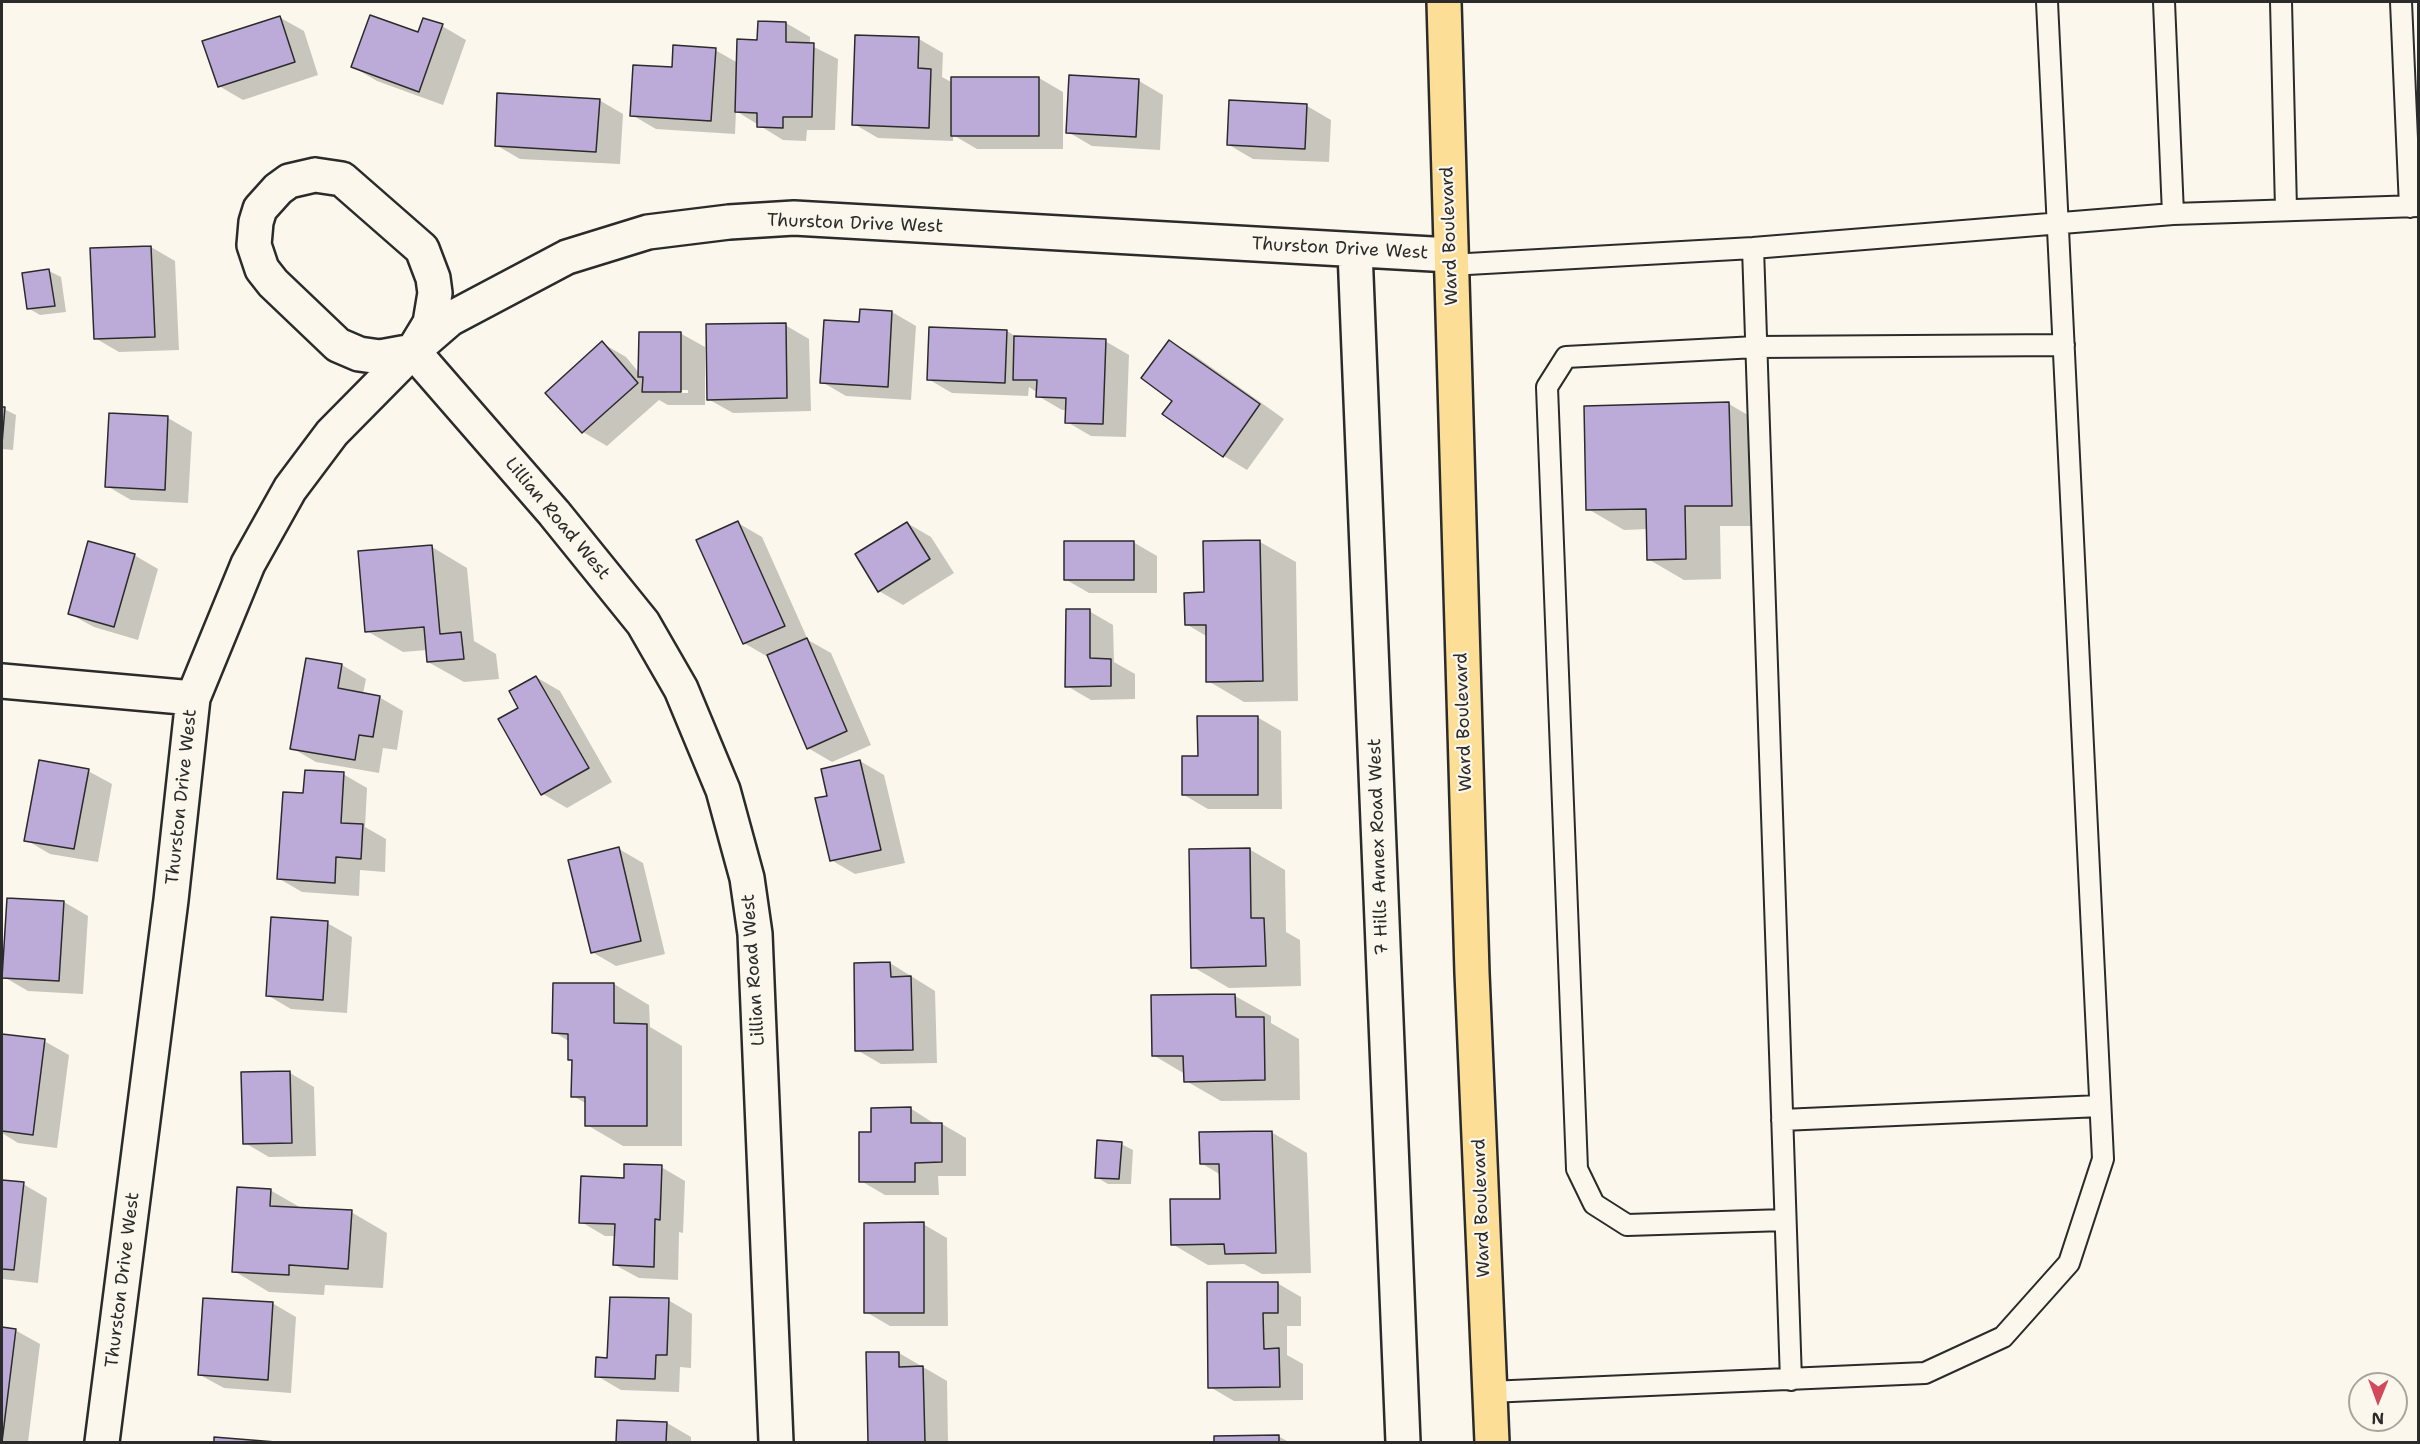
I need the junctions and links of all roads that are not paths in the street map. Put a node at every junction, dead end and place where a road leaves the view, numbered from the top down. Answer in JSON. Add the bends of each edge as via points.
{"nodes":[{"id":1,"x":1444,"y":2,"type":"edge"},
{"id":2,"x":2047,"y":2,"type":"edge"},
{"id":3,"x":2164,"y":2,"type":"edge"},
{"id":4,"x":2281,"y":2,"type":"edge"},
{"id":5,"x":2402,"y":2,"type":"edge"},
{"id":6,"x":2414,"y":206,"type":"edge"},
{"id":7,"x":2286,"y":209,"type":"junction"},
{"id":8,"x":2173,"y":214,"type":"junction"},
{"id":9,"x":2058,"y":225,"type":"junction"},
{"id":10,"x":1753,"y":248,"type":"junction"},
{"id":11,"x":1355,"y":250,"type":"junction"},
{"id":12,"x":1450,"y":260,"type":"junction"},
{"id":13,"x":2064,"y":345,"type":"junction"},
{"id":14,"x":1756,"y":347,"type":"junction"},
{"id":15,"x":412,"y":351,"type":"junction"},
{"id":16,"x":2,"y":681,"type":"edge"},
{"id":17,"x":193,"y":698,"type":"junction"},
{"id":18,"x":2100,"y":1106,"type":"junction"},
{"id":19,"x":1782,"y":1120,"type":"junction"},
{"id":20,"x":1785,"y":1220,"type":"junction"},
{"id":21,"x":1791,"y":1380,"type":"junction"},
{"id":22,"x":1489,"y":1392,"type":"junction"},
{"id":23,"x":102,"y":1443,"type":"edge"},
{"id":24,"x":776,"y":1443,"type":"edge"},
{"id":25,"x":1403,"y":1443,"type":"edge"},
{"id":26,"x":1492,"y":1443,"type":"edge"}],
"edges":[{"from":1,"to":12,"type":"main road","name":"Ward Boulevard"},
{"from":2,"to":9,"type":"lane"},
{"from":3,"to":8,"type":"lane"},
{"from":4,"to":7,"type":"lane"},
{"from":5,"to":6,"type":"lane"},
{"from":6,"to":7,"type":"lane"},
{"from":7,"to":8,"type":"lane"},
{"from":8,"to":9,"type":"lane"},
{"from":9,"to":10,"type":"lane"},
{"from":9,"to":13,"type":"lane"},
{"from":10,"to":12,"type":"lane"},
{"from":10,"to":14,"type":"lane"},
{"from":11,"to":12,"type":"street","name":"Thurston Drive West"},
{"from":11,"to":15,"type":"street","name":"Thurston Drive West","via":[[794,218],[729,222],[648,232],[567,257],[450,318]]},
{"from":11,"to":25,"type":"street","name":"7 Hills Annex Road West"},
{"from":12,"to":22,"type":"main road","name":"Ward Boulevard"},
{"from":13,"to":14,"type":"lane"},
{"from":13,"to":18,"type":"lane"},
{"from":14,"to":19,"type":"lane"},
{"from":14,"to":20,"type":"lane","via":[[1566,357],[1547,387],[1577,1169],[1593,1204],[1627,1225]]},
{"from":15,"to":15,"type":"street","via":[[380,357],[338,345],[273,283],[262,269],[254,245],[260,209],[278,189],[315,175],[342,179],[422,249],[435,293],[430,323]]},
{"from":15,"to":17,"type":"street","name":"Thurston Drive West","via":[[332,433],[290,489],[248,564]]},
{"from":15,"to":24,"type":"street","name":"Lillian Road West","via":[[554,513],[643,623],[681,688],[723,790],[747,878],[755,934]]},
{"from":16,"to":17,"type":"street"},
{"from":17,"to":23,"type":"street","name":"Thurston Drive West"},
{"from":18,"to":19,"type":"lane"},
{"from":18,"to":21,"type":"lane","via":[[2103,1158],[2069,1263],[2003,1337],[1925,1373]]},
{"from":19,"to":20,"type":"lane"},
{"from":20,"to":21,"type":"lane"},
{"from":21,"to":22,"type":"lane"},
{"from":22,"to":26,"type":"main road","name":"Ward Boulevard"}]}
